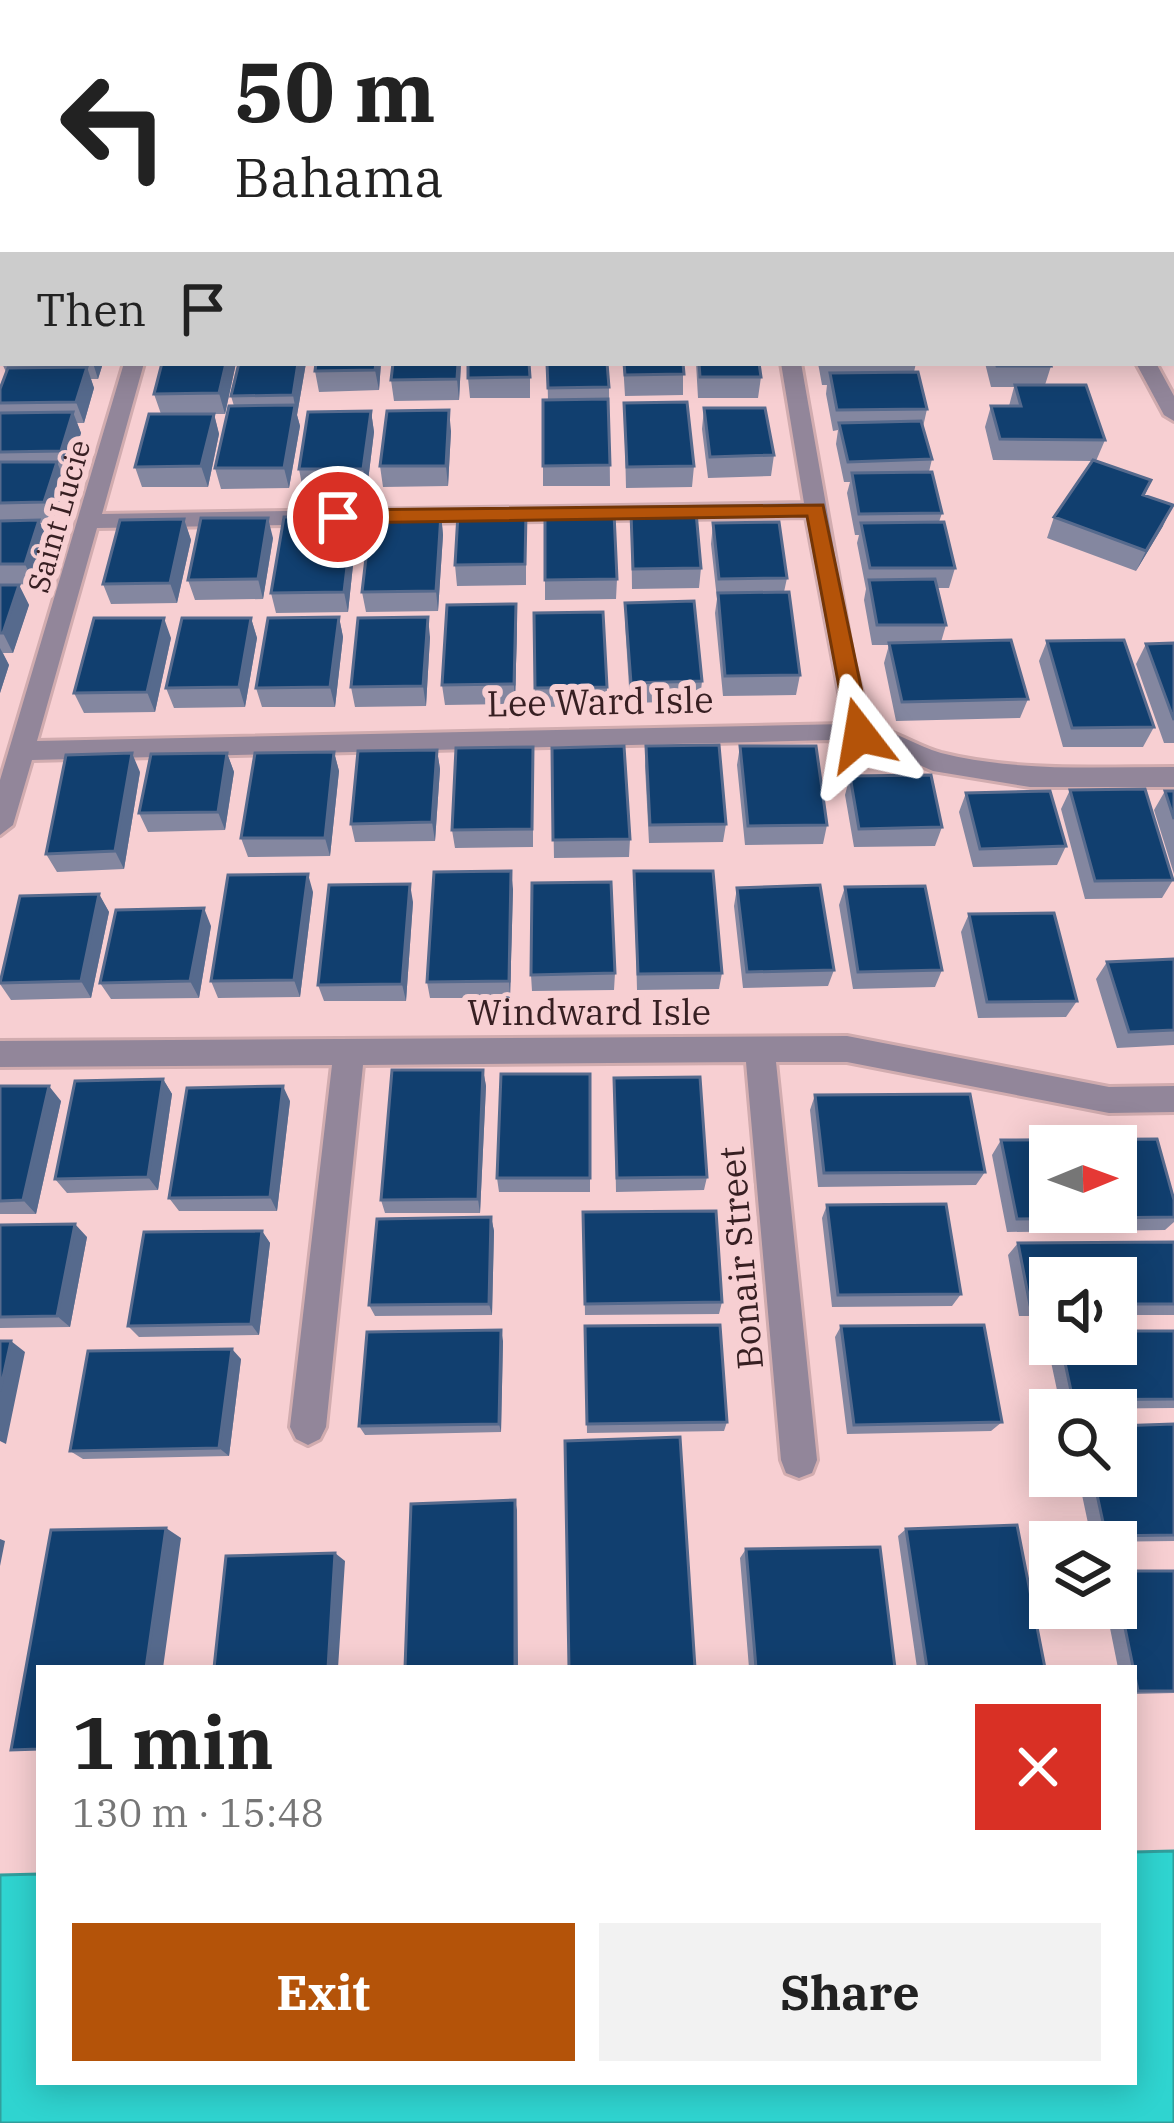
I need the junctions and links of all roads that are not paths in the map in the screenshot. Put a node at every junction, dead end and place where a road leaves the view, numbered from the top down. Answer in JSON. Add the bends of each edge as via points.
{"nodes":[{"id":1,"x":133,"y":366,"type":"edge"},
{"id":2,"x":792,"y":366,"type":"edge"},
{"id":3,"x":1148,"y":366,"type":"edge"},
{"id":4,"x":1174,"y":415,"type":"edge"},
{"id":5,"x":816,"y":510,"type":"junction"},
{"id":6,"x":88,"y":521,"type":"junction"},
{"id":7,"x":860,"y":735,"type":"junction"},
{"id":8,"x":22,"y":751,"type":"junction"},
{"id":9,"x":1174,"y":777,"type":"edge"},
{"id":10,"x":0,"y":825,"type":"edge"},
{"id":11,"x":760,"y":1049,"type":"junction"},
{"id":12,"x":349,"y":1051,"type":"junction"},
{"id":13,"x":0,"y":1054,"type":"edge"},
{"id":14,"x":1174,"y":1099,"type":"edge"},
{"id":15,"x":308,"y":1427,"type":"dead end"},
{"id":16,"x":799,"y":1460,"type":"dead end"}],
"edges":[{"from":1,"to":6,"type":"street","name":"Saint Lucie"},
{"from":2,"to":5,"type":"street"},
{"from":3,"to":4,"type":"street"},
{"from":5,"to":6,"type":"street"},
{"from":5,"to":7,"type":"street"},
{"from":6,"to":8,"type":"street","name":"Saint Lucie"},
{"from":7,"to":8,"type":"street","name":"Lee Ward Isle"},
{"from":7,"to":9,"type":"street","name":"Lee Ward Isle","via":[[933,761],[1030,777]]},
{"from":8,"to":10,"type":"street","name":"Saint Lucie"},
{"from":11,"to":12,"type":"street","name":"Windward Isle"},
{"from":11,"to":14,"type":"street","name":"Windward Isle","via":[[847,1049],[1109,1100]]},
{"from":11,"to":16,"type":"street","name":"Bonair Street"},
{"from":12,"to":13,"type":"street","name":"Windward Isle"},
{"from":12,"to":15,"type":"street"}]}
